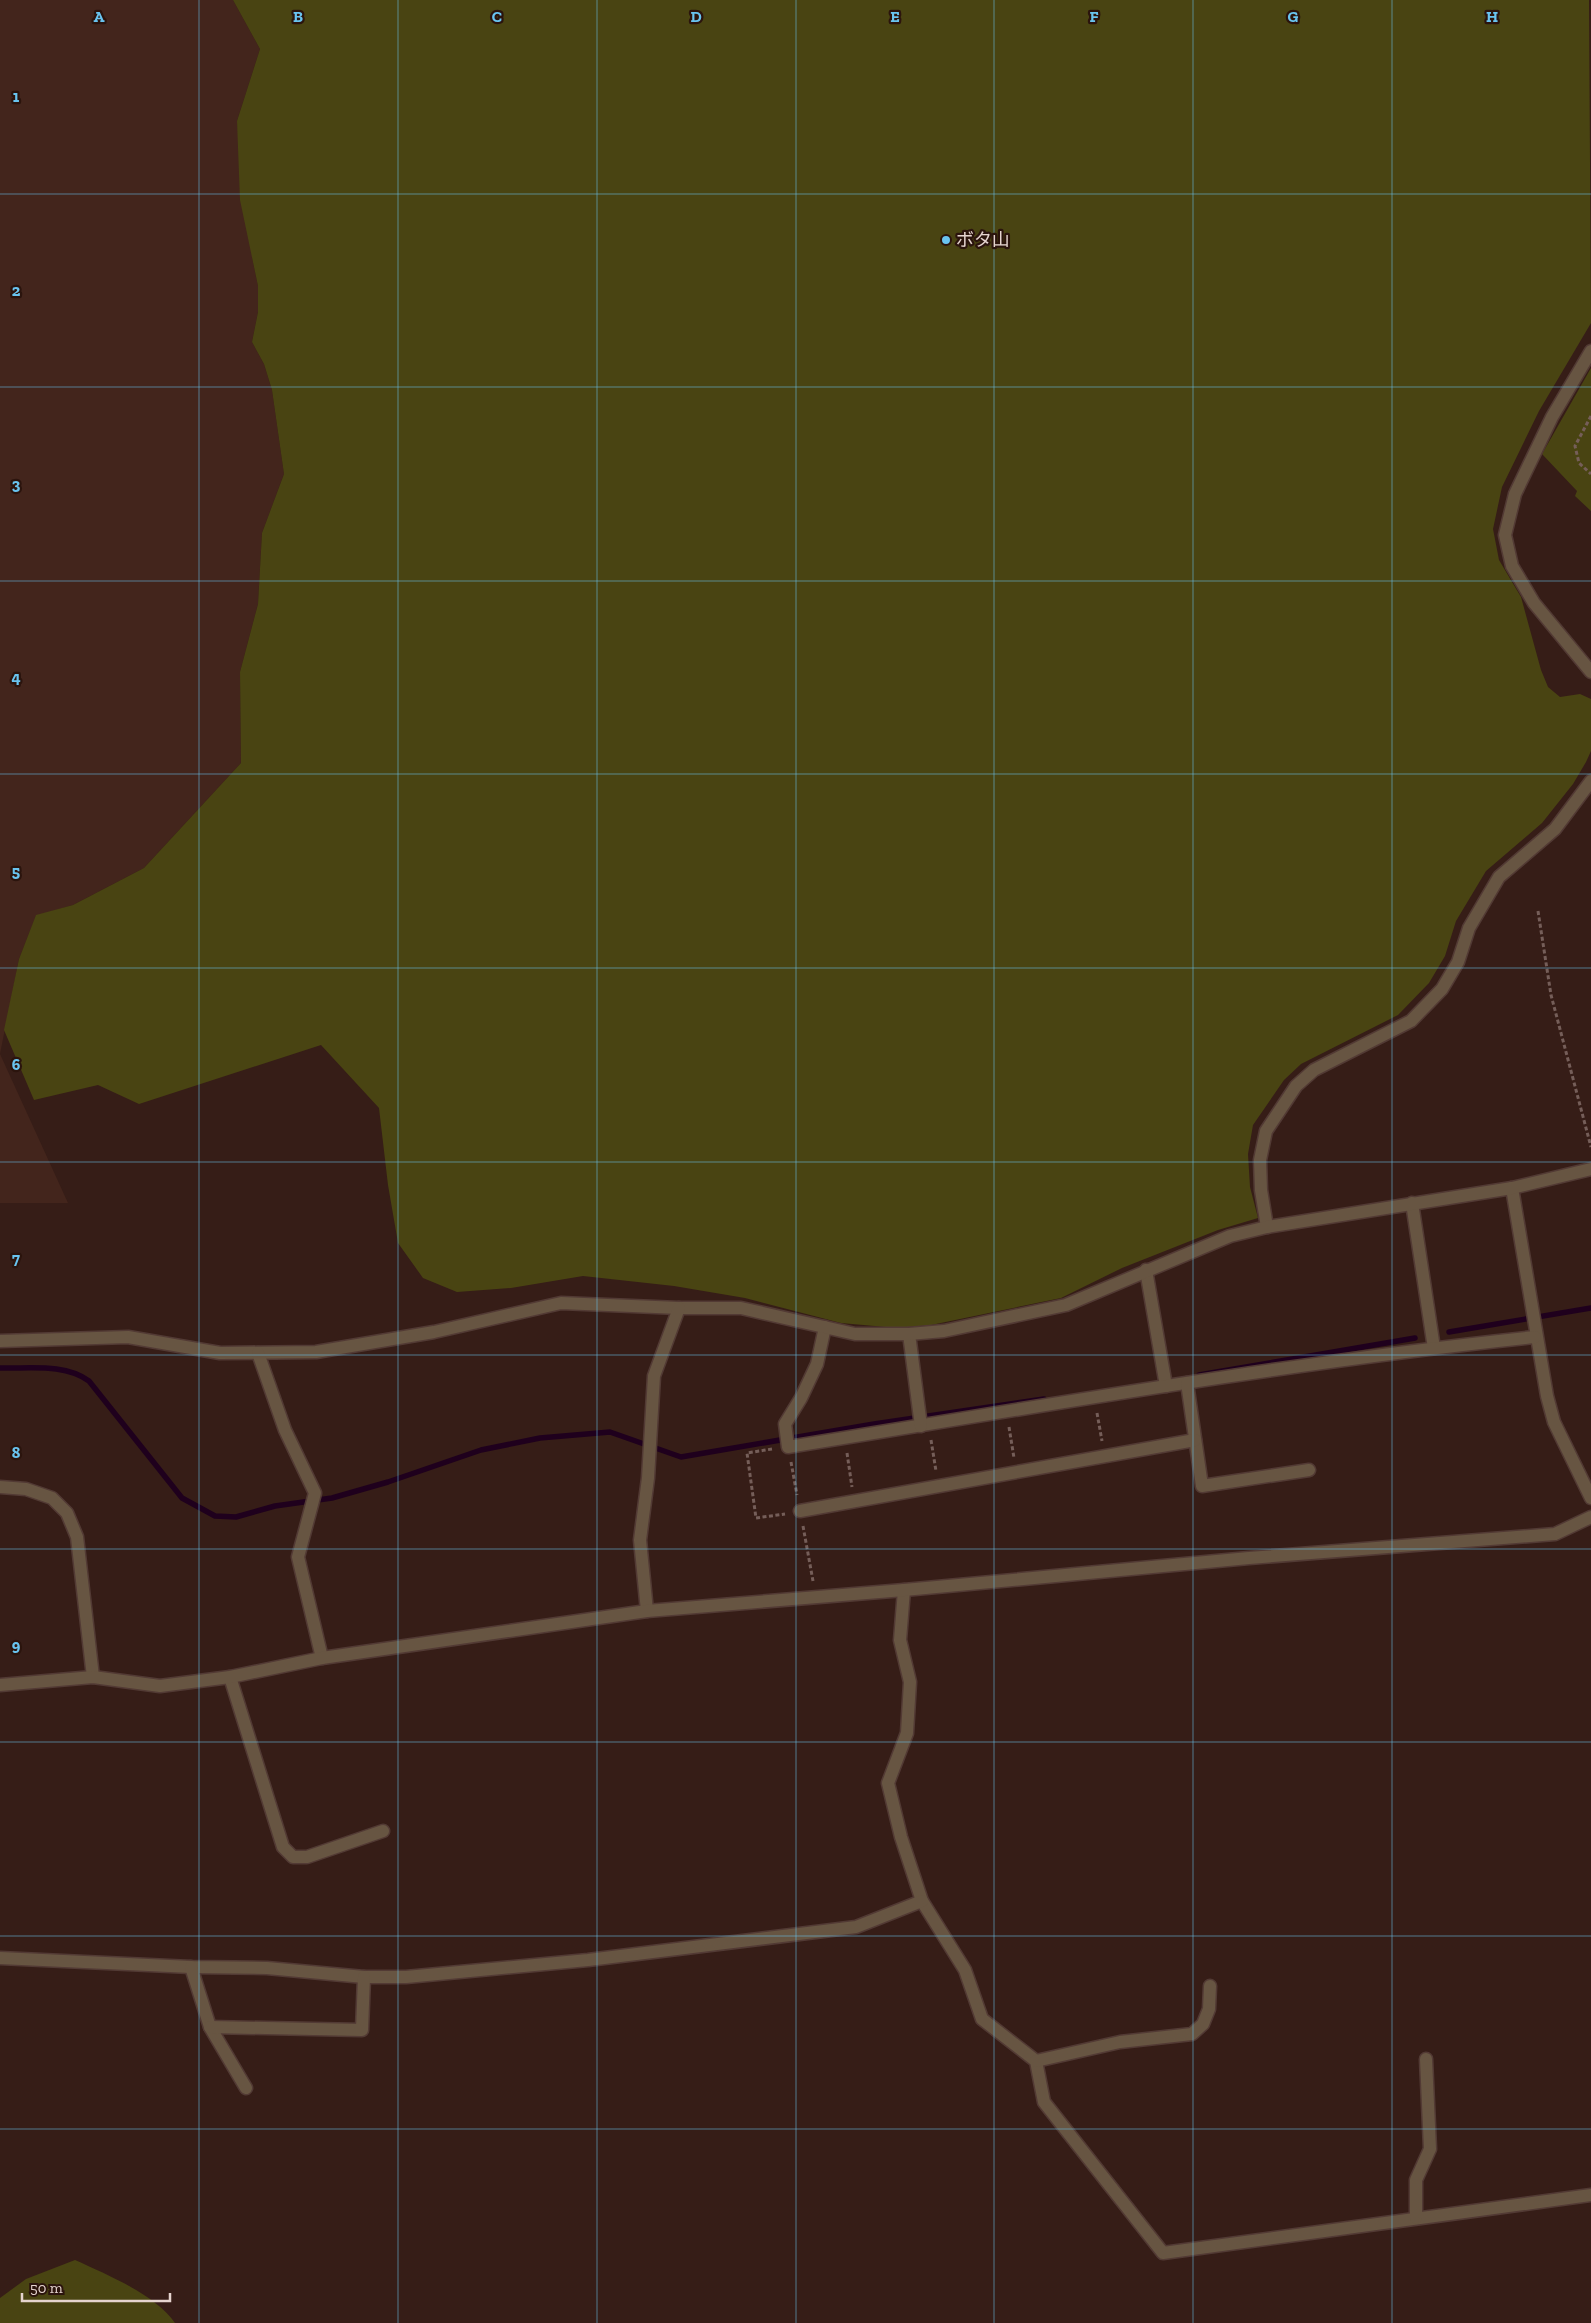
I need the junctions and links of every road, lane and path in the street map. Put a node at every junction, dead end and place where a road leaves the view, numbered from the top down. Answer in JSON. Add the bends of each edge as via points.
{"nodes":[{"id":1,"x":1591,"y":351,"type":"edge"},
{"id":2,"x":1591,"y":416,"type":"edge"},
{"id":3,"x":1591,"y":474,"type":"edge"},
{"id":4,"x":1591,"y":672,"type":"edge"},
{"id":5,"x":1591,"y":781,"type":"edge"},
{"id":6,"x":1538,"y":912,"type":"dead end"},
{"id":7,"x":1591,"y":1147,"type":"edge"},
{"id":8,"x":1591,"y":1169,"type":"edge"},
{"id":9,"x":1512,"y":1188,"type":"junction"},
{"id":10,"x":1412,"y":1203,"type":"junction"},
{"id":11,"x":1267,"y":1228,"type":"junction"},
{"id":12,"x":1146,"y":1270,"type":"junction"},
{"id":13,"x":679,"y":1308,"type":"junction"},
{"id":14,"x":825,"y":1327,"type":"junction"},
{"id":15,"x":1534,"y":1332,"type":"junction"},
{"id":16,"x":909,"y":1334,"type":"junction"},
{"id":17,"x":0,"y":1341,"type":"edge"},
{"id":18,"x":1434,"y":1348,"type":"junction"},
{"id":19,"x":258,"y":1353,"type":"junction"},
{"id":20,"x":1165,"y":1381,"type":"junction"},
{"id":21,"x":1187,"y":1383,"type":"junction"},
{"id":22,"x":1094,"y":1398,"type":"junction"},
{"id":23,"x":1007,"y":1412,"type":"junction"},
{"id":24,"x":925,"y":1425,"type":"junction"},
{"id":25,"x":844,"y":1438,"type":"junction"},
{"id":26,"x":1195,"y":1440,"type":"junction"},
{"id":27,"x":788,"y":1447,"type":"junction"},
{"id":28,"x":1105,"y":1458,"type":"junction"},
{"id":29,"x":1309,"y":1470,"type":"dead end"},
{"id":30,"x":1016,"y":1473,"type":"junction"},
{"id":31,"x":0,"y":1486,"type":"edge"},
{"id":32,"x":939,"y":1487,"type":"junction"},
{"id":33,"x":1591,"y":1498,"type":"edge"},
{"id":34,"x":855,"y":1502,"type":"junction"},
{"id":35,"x":800,"y":1511,"type":"junction"},
{"id":36,"x":1591,"y":1517,"type":"edge"},
{"id":37,"x":904,"y":1590,"type":"junction"},
{"id":38,"x":815,"y":1598,"type":"junction"},
{"id":39,"x":648,"y":1611,"type":"junction"},
{"id":40,"x":322,"y":1658,"type":"junction"},
{"id":41,"x":93,"y":1677,"type":"junction"},
{"id":42,"x":230,"y":1677,"type":"junction"},
{"id":43,"x":0,"y":1685,"type":"edge"},
{"id":44,"x":383,"y":1831,"type":"dead end"},
{"id":45,"x":922,"y":1901,"type":"junction"},
{"id":46,"x":0,"y":1958,"type":"edge"},
{"id":47,"x":191,"y":1968,"type":"junction"},
{"id":48,"x":364,"y":1977,"type":"junction"},
{"id":49,"x":1210,"y":1986,"type":"dead end"},
{"id":50,"x":210,"y":2027,"type":"junction"},
{"id":51,"x":1426,"y":2059,"type":"dead end"},
{"id":52,"x":1036,"y":2061,"type":"junction"},
{"id":53,"x":246,"y":2088,"type":"dead end"},
{"id":54,"x":1591,"y":2194,"type":"edge"},
{"id":55,"x":1416,"y":2218,"type":"junction"}],
"edges":[{"from":1,"to":4,"type":"street","via":[[1552,418],[1515,494],[1505,536],[1512,566],[1534,603]]},
{"from":2,"to":3,"type":"path","via":[[1575,446],[1579,464]]},
{"from":5,"to":11,"type":"street","via":[[1554,829],[1499,877],[1468,928],[1458,962],[1442,989],[1411,1021],[1314,1070],[1296,1086],[1266,1132],[1260,1160]]},
{"from":6,"to":7,"type":"path","via":[[1551,995]]},
{"from":8,"to":9,"type":"street"},
{"from":9,"to":10,"type":"street"},
{"from":9,"to":15,"type":"street"},
{"from":10,"to":11,"type":"street"},
{"from":10,"to":18,"type":"street"},
{"from":11,"to":12,"type":"street","via":[[1230,1236]]},
{"from":12,"to":16,"type":"street","via":[[1066,1304],[944,1331]]},
{"from":12,"to":20,"type":"street"},
{"from":13,"to":14,"type":"street","via":[[741,1308]]},
{"from":13,"to":19,"type":"street","via":[[561,1303],[434,1332],[316,1352]]},
{"from":13,"to":39,"type":"street","via":[[654,1376],[640,1540]]},
{"from":14,"to":16,"type":"street","via":[[855,1334]]},
{"from":14,"to":27,"type":"street","via":[[816,1364],[785,1424]]},
{"from":15,"to":18,"type":"street"},
{"from":15,"to":33,"type":"street","via":[[1554,1422]]},
{"from":16,"to":24,"type":"street","via":[[919,1410]]},
{"from":17,"to":19,"type":"street","via":[[128,1337],[220,1354]]},
{"from":18,"to":21,"type":"street"},
{"from":19,"to":40,"type":"street","via":[[285,1430],[315,1493],[298,1557]]},
{"from":20,"to":21,"type":"street"},
{"from":20,"to":22,"type":"street"},
{"from":21,"to":26,"type":"street"},
{"from":22,"to":23,"type":"street"},
{"from":22,"to":28,"type":"path"},
{"from":23,"to":24,"type":"street"},
{"from":23,"to":30,"type":"path"},
{"from":24,"to":25,"type":"street"},
{"from":24,"to":32,"type":"path"},
{"from":25,"to":27,"type":"street"},
{"from":25,"to":34,"type":"path"},
{"from":26,"to":28,"type":"street"},
{"from":26,"to":29,"type":"street","via":[[1202,1486]]},
{"from":27,"to":35,"type":"path"},
{"from":27,"to":35,"type":"path","via":[[747,1453],[756,1518]]},
{"from":28,"to":30,"type":"street"},
{"from":30,"to":32,"type":"street"},
{"from":31,"to":41,"type":"street","via":[[26,1489],[52,1498],[67,1513],[77,1537]]},
{"from":32,"to":34,"type":"street"},
{"from":34,"to":35,"type":"street"},
{"from":35,"to":38,"type":"path"},
{"from":36,"to":37,"type":"street","via":[[1555,1534]]},
{"from":37,"to":38,"type":"street"},
{"from":37,"to":45,"type":"street","via":[[900,1640],[910,1682],[907,1733],[888,1783]]},
{"from":38,"to":39,"type":"street"},
{"from":39,"to":40,"type":"street"},
{"from":40,"to":42,"type":"street"},
{"from":41,"to":42,"type":"street","via":[[160,1686]]},
{"from":41,"to":43,"type":"street"},
{"from":42,"to":44,"type":"street","via":[[283,1847],[293,1857],[306,1857]]},
{"from":45,"to":48,"type":"street","via":[[856,1927],[579,1961],[406,1977]]},
{"from":45,"to":52,"type":"street","via":[[965,1970],[982,2019]]},
{"from":46,"to":47,"type":"street"},
{"from":47,"to":48,"type":"street","via":[[267,1968]]},
{"from":47,"to":50,"type":"street"},
{"from":48,"to":50,"type":"street","via":[[362,2030]]},
{"from":49,"to":52,"type":"street","via":[[1209,2009],[1204,2024],[1192,2034],[1120,2042]]},
{"from":50,"to":53,"type":"street"},
{"from":51,"to":55,"type":"street","via":[[1430,2149],[1416,2180]]},
{"from":52,"to":55,"type":"street","via":[[1044,2102],[1163,2253]]},
{"from":54,"to":55,"type":"street"}]}
